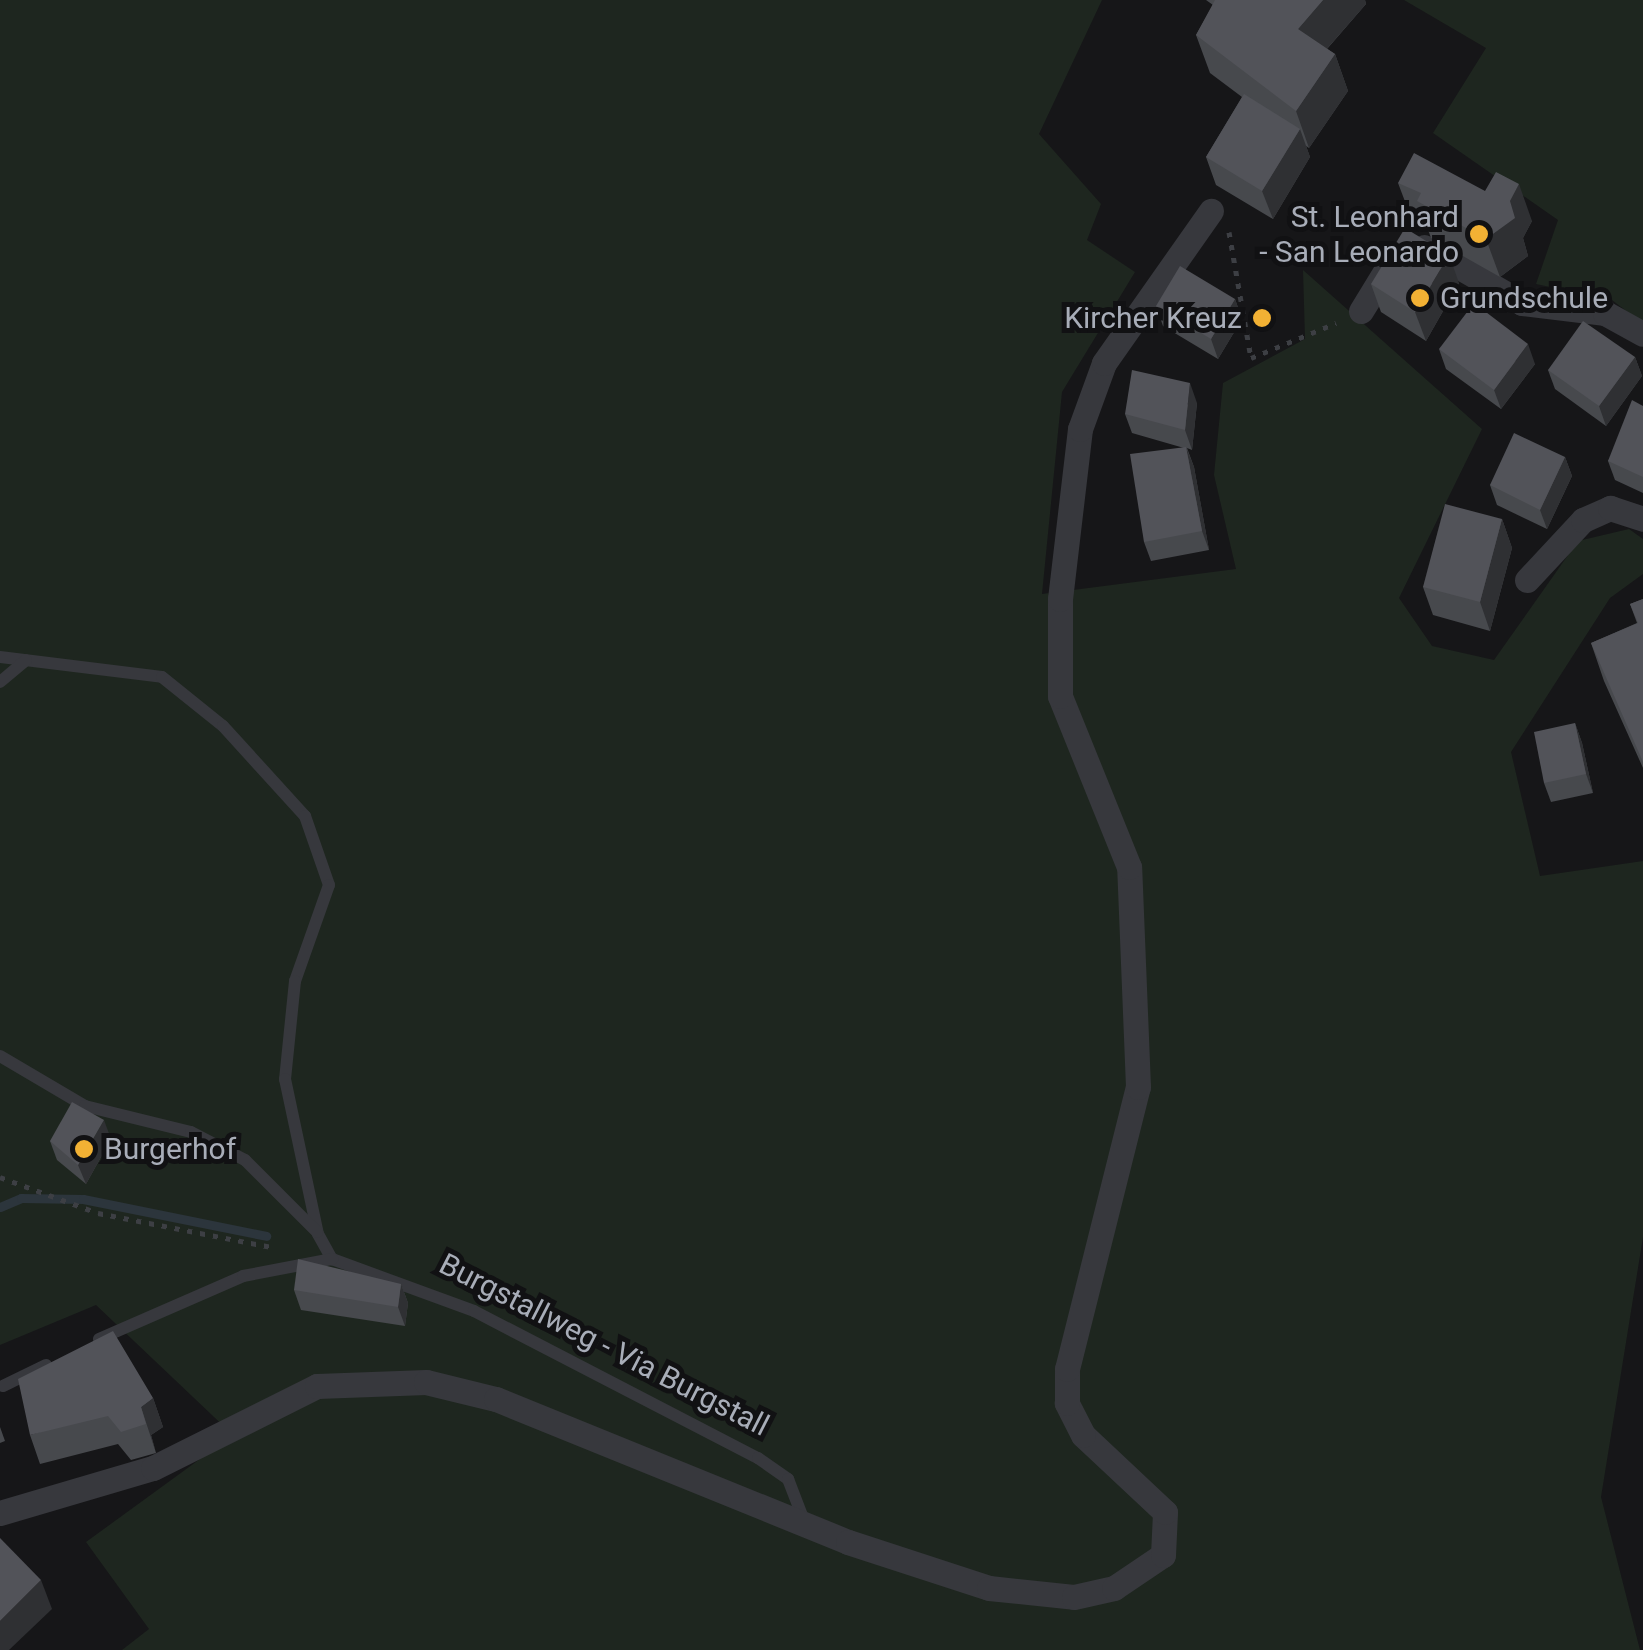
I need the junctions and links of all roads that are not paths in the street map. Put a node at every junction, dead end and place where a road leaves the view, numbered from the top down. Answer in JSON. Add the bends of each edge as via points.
{"nodes":[{"id":1,"x":1212,"y":210,"type":"road end"},
{"id":2,"x":1361,"y":312,"type":"road end"},
{"id":3,"x":1643,"y":334,"type":"edge"},
{"id":4,"x":1643,"y":519,"type":"edge"},
{"id":5,"x":1527,"y":580,"type":"dead end"},
{"id":6,"x":0,"y":658,"type":"edge"},
{"id":7,"x":26,"y":660,"type":"junction"},
{"id":8,"x":0,"y":682,"type":"edge"},
{"id":9,"x":0,"y":1056,"type":"edge"},
{"id":10,"x":318,"y":1234,"type":"junction"},
{"id":11,"x":332,"y":1259,"type":"junction"},
{"id":12,"x":86,"y":1346,"type":"edge"},
{"id":13,"x":69,"y":1354,"type":"edge"},
{"id":14,"x":2,"y":1386,"type":"dead end"},
{"id":15,"x":0,"y":1513,"type":"edge"},
{"id":16,"x":803,"y":1518,"type":"junction"}],
"edges":[{"from":1,"to":16,"type":"street","via":[[1104,363],[1080,429],[1060,599],[1060,696],[1129,867],[1138,1087],[1067,1369],[1067,1403],[1083,1436],[1165,1512],[1163,1555],[1147,1571],[1074,1597],[989,1588]]},
{"from":2,"to":3,"type":"street","via":[[1406,236],[1522,302],[1605,313]]},
{"from":4,"to":5,"type":"street","via":[[1610,508],[1582,520]]},
{"from":6,"to":7,"type":"lane"},
{"from":7,"to":8,"type":"lane"},
{"from":7,"to":10,"type":"lane","via":[[162,677],[223,726],[305,816],[329,885],[295,982],[286,1080]]},
{"from":9,"to":10,"type":"lane","via":[[85,1106],[192,1132],[245,1160],[289,1194]]},
{"from":10,"to":11,"type":"lane"},
{"from":11,"to":12,"type":"lane","via":[[243,1276]]},
{"from":11,"to":16,"type":"lane","name":"Burgstallweg - Via Burgstall","via":[[474,1310],[758,1458],[788,1479]]},
{"from":13,"to":14,"type":"lane"},
{"from":15,"to":16,"type":"street","via":[[153,1468],[317,1386],[362,1381],[426,1382],[496,1399]]}]}
